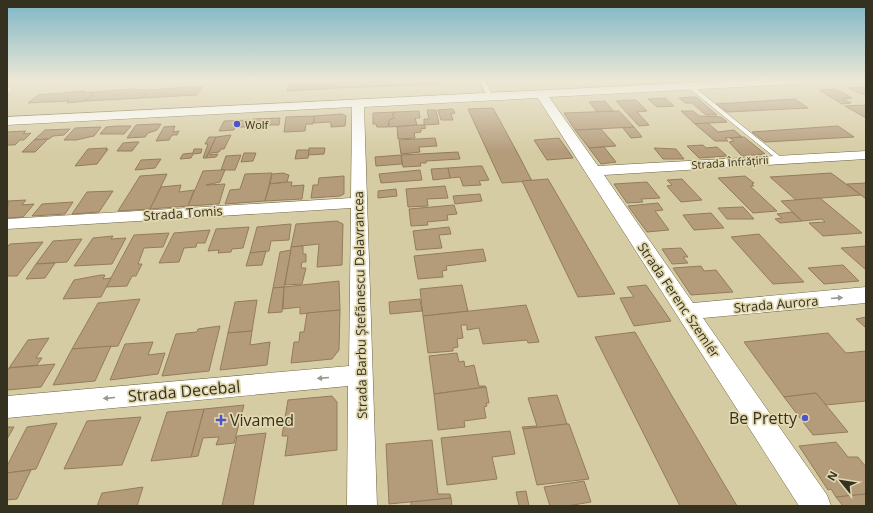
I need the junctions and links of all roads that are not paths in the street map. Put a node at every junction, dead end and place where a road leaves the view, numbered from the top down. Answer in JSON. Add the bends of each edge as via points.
{"nodes":[{"id":1,"x":358,"y":104,"type":"joint"},
{"id":2,"x":548,"y":104,"type":"edge"},
{"id":3,"x":713,"y":104,"type":"edge"},
{"id":4,"x":7,"y":121,"type":"edge"},
{"id":5,"x":866,"y":155,"type":"edge"},
{"id":6,"x":780,"y":159,"type":"junction"},
{"id":7,"x":594,"y":171,"type":"junction"},
{"id":8,"x":359,"y":202,"type":"junction"},
{"id":9,"x":7,"y":224,"type":"edge"},
{"id":10,"x":866,"y":295,"type":"edge"},
{"id":11,"x":687,"y":312,"type":"junction"},
{"id":12,"x":361,"y":375,"type":"junction"},
{"id":13,"x":7,"y":407,"type":"edge"},
{"id":14,"x":362,"y":506,"type":"edge"},
{"id":15,"x":816,"y":506,"type":"edge"}],
"edges":[{"from":1,"to":4,"type":"street"},
{"from":1,"to":8,"type":"street","name":"Strada Barbu Ștefănescu Delavrancea"},
{"from":2,"to":7,"type":"street","name":"Strada Ferenc Szemlér"},
{"from":3,"to":6,"type":"lane"},
{"from":5,"to":6,"type":"street","name":"Strada Înfrățirii"},
{"from":6,"to":7,"type":"street","name":"Strada Înfrățirii"},
{"from":7,"to":11,"type":"street","name":"Strada Ferenc Szemlér"},
{"from":8,"to":9,"type":"street","name":"Strada Tomis"},
{"from":8,"to":12,"type":"street","name":"Strada Barbu Ștefănescu Delavrancea"},
{"from":11,"to":10,"type":"street","name":"Strada Aurora","one_way":true},
{"from":11,"to":15,"type":"street","name":"Strada Ferenc Szemlér"},
{"from":12,"to":13,"type":"street","name":"Strada Decebal","one_way":true},
{"from":12,"to":14,"type":"street","name":"Strada Barbu Ștefănescu Delavrancea"}]}
